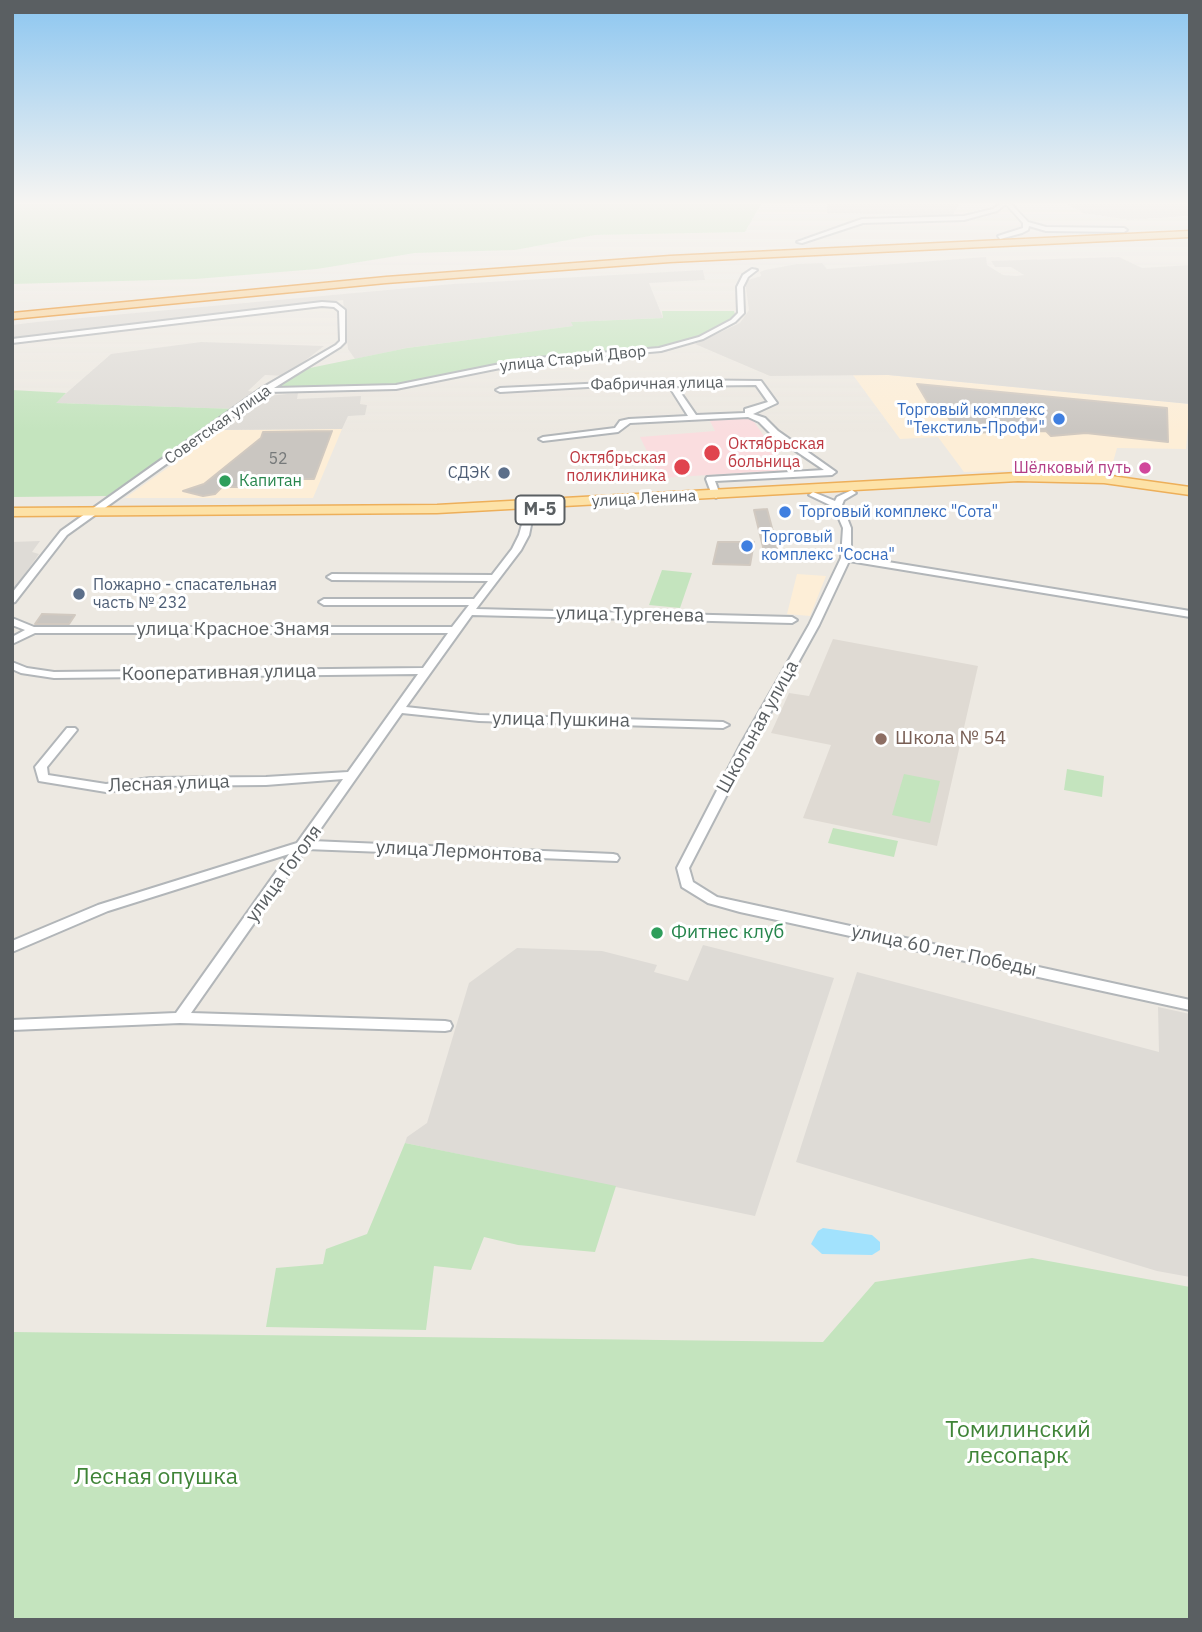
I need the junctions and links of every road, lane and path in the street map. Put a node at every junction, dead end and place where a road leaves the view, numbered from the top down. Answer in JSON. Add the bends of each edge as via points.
{"nodes":[{"id":1,"x":322,"y":280,"type":"edge"},
{"id":2,"x":384,"y":280,"type":"edge"},
{"id":3,"x":743,"y":280,"type":"edge"},
{"id":4,"x":12,"y":309,"type":"edge"},
{"id":5,"x":12,"y":316,"type":"edge"},
{"id":6,"x":12,"y":341,"type":"edge"},
{"id":7,"x":670,"y":382,"type":"junction"},
{"id":8,"x":265,"y":390,"type":"junction"},
{"id":9,"x":500,"y":390,"type":"dead end"},
{"id":10,"x":749,"y":415,"type":"junction"},
{"id":11,"x":693,"y":417,"type":"junction"},
{"id":12,"x":543,"y":439,"type":"dead end"},
{"id":13,"x":852,"y":493,"type":"junction"},
{"id":14,"x":1190,"y":493,"type":"edge"},
{"id":15,"x":716,"y":495,"type":"junction"},
{"id":16,"x":813,"y":495,"type":"junction"},
{"id":17,"x":838,"y":505,"type":"junction"},
{"id":18,"x":530,"y":510,"type":"junction"},
{"id":19,"x":12,"y":512,"type":"edge"},
{"id":20,"x":91,"y":514,"type":"junction"},
{"id":21,"x":12,"y":517,"type":"edge"},
{"id":22,"x":846,"y":558,"type":"junction"},
{"id":23,"x":332,"y":577,"type":"dead end"},
{"id":24,"x":495,"y":578,"type":"junction"},
{"id":25,"x":12,"y":600,"type":"edge"},
{"id":26,"x":324,"y":602,"type":"dead end"},
{"id":27,"x":476,"y":602,"type":"junction"},
{"id":28,"x":468,"y":612,"type":"junction"},
{"id":29,"x":1185,"y":614,"type":"edge"},
{"id":30,"x":792,"y":620,"type":"dead end"},
{"id":31,"x":12,"y":621,"type":"edge"},
{"id":32,"x":33,"y":630,"type":"junction"},
{"id":33,"x":455,"y":630,"type":"junction"},
{"id":34,"x":12,"y":640,"type":"edge"},
{"id":35,"x":12,"y":665,"type":"edge"},
{"id":36,"x":427,"y":671,"type":"junction"},
{"id":37,"x":400,"y":710,"type":"junction"},
{"id":38,"x":723,"y":725,"type":"dead end"},
{"id":39,"x":71,"y":730,"type":"dead end"},
{"id":40,"x":354,"y":775,"type":"junction"},
{"id":41,"x":305,"y":845,"type":"junction"},
{"id":42,"x":613,"y":858,"type":"dead end"},
{"id":43,"x":699,"y":893,"type":"joint"},
{"id":44,"x":12,"y":947,"type":"edge"},
{"id":45,"x":1190,"y":1005,"type":"edge"},
{"id":46,"x":180,"y":1018,"type":"junction"},
{"id":47,"x":12,"y":1026,"type":"edge"},
{"id":48,"x":445,"y":1026,"type":"dead end"}],
"edges":[{"from":1,"to":4,"type":"highway"},
{"from":2,"to":5,"type":"highway"},
{"from":3,"to":8,"type":"street","name":"улица Старый Двор","via":[[741,313],[733,321],[701,338],[659,350],[525,361],[396,387]]},
{"from":6,"to":8,"type":"street","name":"Советская улица","via":[[328,303],[342,310],[343,341]]},
{"from":7,"to":9,"type":"street","name":"Фабричная улица"},
{"from":7,"to":10,"type":"street","name":"Фабричная улица","via":[[758,383],[772,403],[748,411]]},
{"from":7,"to":11,"type":"street"},
{"from":8,"to":20,"type":"street","name":"Советская улица"},
{"from":10,"to":11,"type":"street"},
{"from":10,"to":15,"type":"street","via":[[832,472],[710,480]]},
{"from":11,"to":12,"type":"street","via":[[629,421],[618,430]]},
{"from":13,"to":14,"type":"main road","name":"улица Ленина","number":"М-5","via":[[1053,483]]},
{"from":13,"to":16,"type":"main road","name":"улица Ленина","number":"М-5"},
{"from":13,"to":17,"type":"street"},
{"from":14,"to":15,"type":"main road","name":"улица Ленина","number":"М-5","via":[[1104,479],[1052,477]]},
{"from":15,"to":20,"type":"main road","name":"улица Ленина","number":"М-5","via":[[412,509]]},
{"from":16,"to":17,"type":"street"},
{"from":16,"to":18,"type":"main road","name":"улица Ленина","number":"М-5"},
{"from":17,"to":22,"type":"street","name":"Школьная улица","via":[[847,528]]},
{"from":18,"to":20,"type":"main road","name":"улица Ленина","number":"М-5","via":[[372,515]]},
{"from":18,"to":24,"type":"street","name":"улица Гоголя","via":[[524,536]]},
{"from":19,"to":20,"type":"main road","name":"улица Ленина","number":"М-5"},
{"from":20,"to":21,"type":"main road","name":"улица Ленина","number":"М-5"},
{"from":20,"to":25,"type":"street","via":[[52,545]]},
{"from":22,"to":29,"type":"street"},
{"from":22,"to":43,"type":"street","name":"Школьная улица","via":[[683,868],[687,884]]},
{"from":23,"to":24,"type":"street"},
{"from":24,"to":27,"type":"street","name":"улица Гоголя"},
{"from":26,"to":27,"type":"street","name":"улица Красное Знамя"},
{"from":27,"to":28,"type":"street","name":"улица Гоголя"},
{"from":28,"to":30,"type":"street","name":"улица Тургенева"},
{"from":28,"to":33,"type":"street","name":"улица Гоголя"},
{"from":31,"to":32,"type":"street","name":"улица Красное Знамя"},
{"from":32,"to":33,"type":"street","name":"улица Красное Знамя"},
{"from":32,"to":34,"type":"street"},
{"from":33,"to":36,"type":"street","name":"улица Гоголя"},
{"from":35,"to":36,"type":"street","name":"Кооперативная улица","via":[[54,674]]},
{"from":36,"to":37,"type":"street","name":"улица Гоголя"},
{"from":37,"to":38,"type":"street","name":"улица Пушкина","via":[[479,718]]},
{"from":37,"to":40,"type":"street","name":"улица Гоголя"},
{"from":39,"to":40,"type":"street","name":"Лесная улица","via":[[41,767],[43,778],[106,788],[150,782]]},
{"from":40,"to":41,"type":"street","name":"улица Гоголя"},
{"from":41,"to":42,"type":"street","name":"улица Лермонтова"},
{"from":41,"to":44,"type":"street","name":"улица Лермонтова","via":[[103,908]]},
{"from":41,"to":46,"type":"street","name":"улица Гоголя"},
{"from":43,"to":45,"type":"street","name":"улица 60 лет Победы","via":[[740,907]]},
{"from":46,"to":47,"type":"street"},
{"from":46,"to":48,"type":"street"}]}
